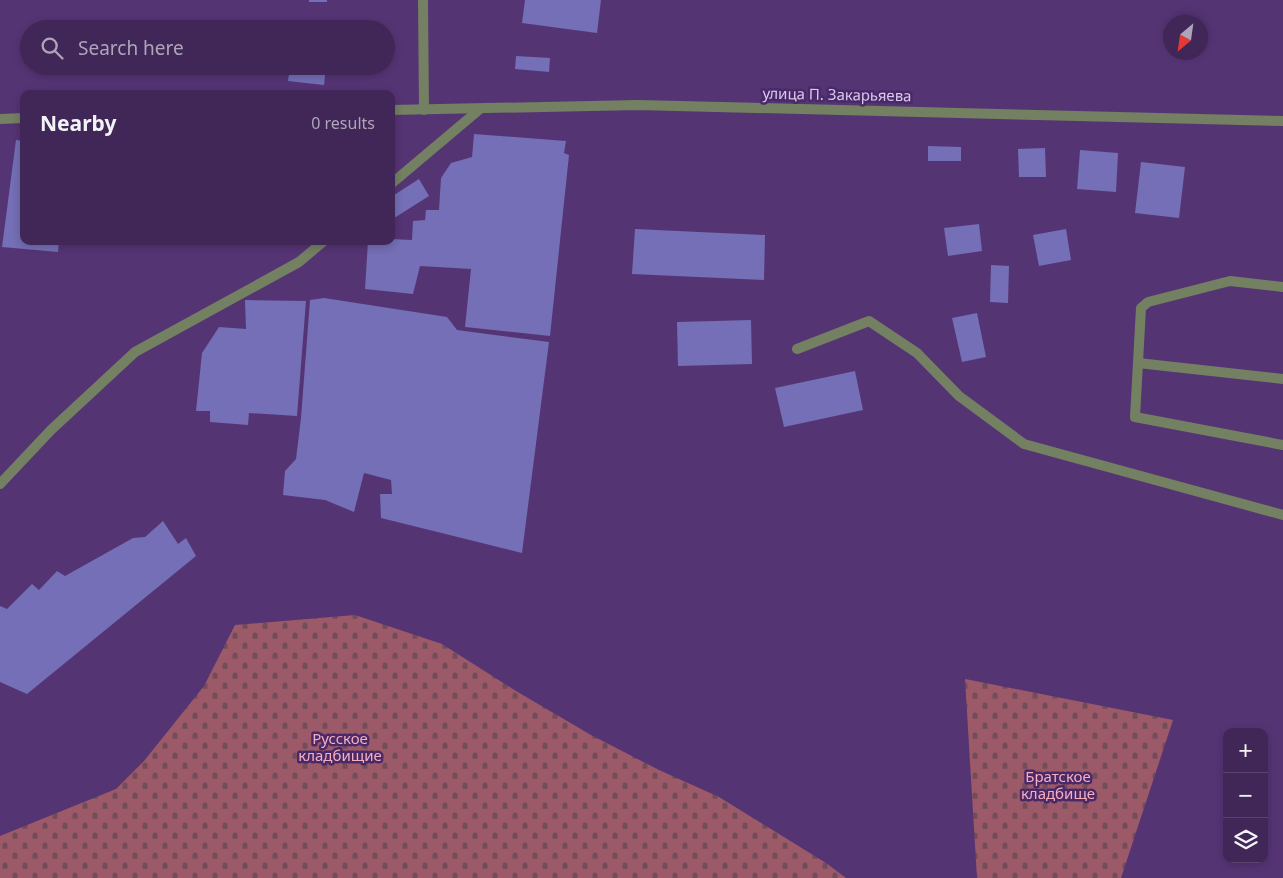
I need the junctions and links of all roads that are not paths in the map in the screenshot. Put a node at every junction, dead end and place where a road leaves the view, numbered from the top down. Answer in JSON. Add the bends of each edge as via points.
{"nodes":[{"id":1,"x":423,"y":0,"type":"edge"},
{"id":2,"x":480,"y":109,"type":"junction"},
{"id":3,"x":395,"y":110,"type":"edge"},
{"id":4,"x":424,"y":110,"type":"junction"},
{"id":5,"x":20,"y":118,"type":"edge"},
{"id":6,"x":0,"y":119,"type":"edge"},
{"id":7,"x":1283,"y":121,"type":"edge"},
{"id":8,"x":395,"y":181,"type":"edge"},
{"id":9,"x":319,"y":245,"type":"edge"},
{"id":10,"x":1283,"y":287,"type":"edge"},
{"id":11,"x":797,"y":350,"type":"dead end"},
{"id":12,"x":1138,"y":363,"type":"junction"},
{"id":13,"x":1283,"y":379,"type":"edge"},
{"id":14,"x":1283,"y":445,"type":"edge"},
{"id":15,"x":0,"y":484,"type":"edge"},
{"id":16,"x":1283,"y":515,"type":"edge"}],
"edges":[{"from":1,"to":4,"type":"street"},
{"from":2,"to":4,"type":"street","name":"улица П. Закарьяева"},
{"from":2,"to":7,"type":"street","name":"улица П. Закарьяева","via":[[638,105]]},
{"from":2,"to":8,"type":"street"},
{"from":3,"to":4,"type":"street","name":"улица П. Закарьяева"},
{"from":5,"to":6,"type":"street"},
{"from":9,"to":15,"type":"street","via":[[299,262],[135,352]]},
{"from":10,"to":12,"type":"street","via":[[1230,281],[1148,302],[1141,308]]},
{"from":11,"to":16,"type":"street","via":[[869,321],[917,353],[959,396],[1024,444]]},
{"from":12,"to":13,"type":"street"},
{"from":12,"to":14,"type":"street","via":[[1135,417]]}]}
